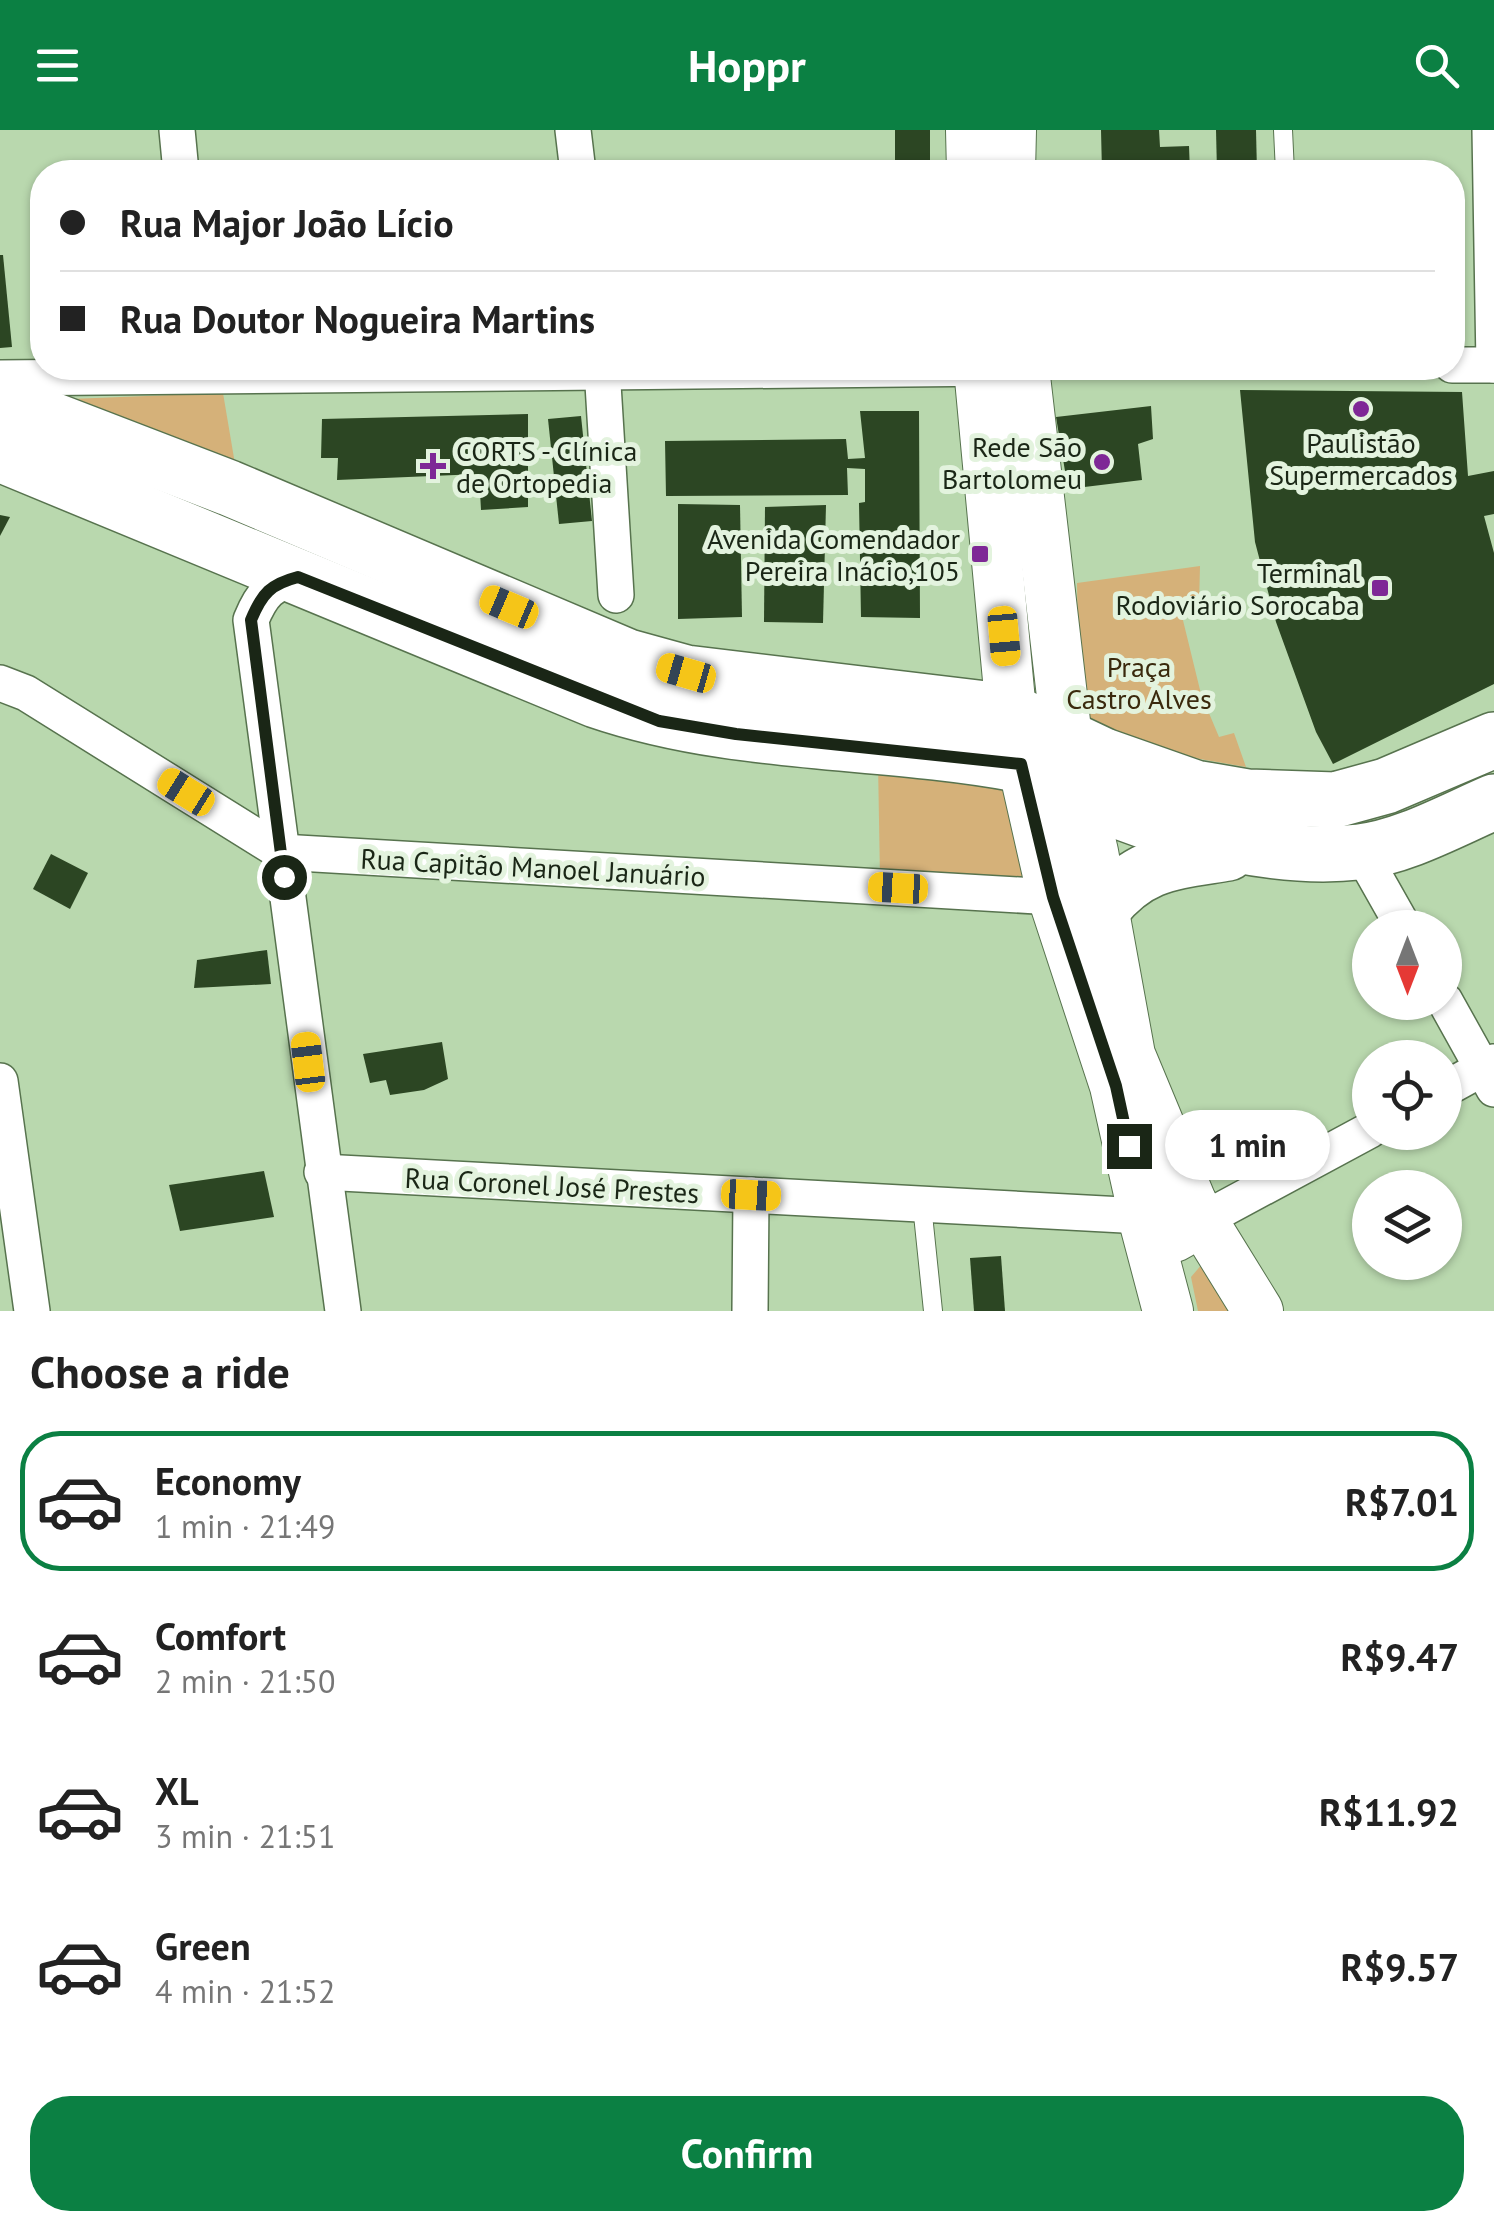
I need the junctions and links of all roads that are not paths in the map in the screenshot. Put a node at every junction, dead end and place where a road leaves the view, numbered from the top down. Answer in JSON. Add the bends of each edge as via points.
{"nodes":[{"id":1,"x":176,"y":130,"type":"edge"},
{"id":2,"x":573,"y":130,"type":"edge"},
{"id":3,"x":971,"y":130,"type":"edge"},
{"id":4,"x":1010,"y":130,"type":"edge"},
{"id":5,"x":1283,"y":130,"type":"edge"},
{"id":6,"x":1490,"y":130,"type":"edge"},
{"id":7,"x":180,"y":160,"type":"edge"},
{"id":8,"x":577,"y":160,"type":"edge"},
{"id":9,"x":972,"y":160,"type":"edge"},
{"id":10,"x":1010,"y":160,"type":"edge"},
{"id":11,"x":1284,"y":160,"type":"edge"},
{"id":12,"x":1465,"y":365,"type":"edge"},
{"id":13,"x":1494,"y":366,"type":"edge"},
{"id":14,"x":30,"y":377,"type":"edge"},
{"id":15,"x":0,"y":378,"type":"edge"},
{"id":16,"x":603,"y":380,"type":"edge"},
{"id":17,"x":981,"y":380,"type":"edge"},
{"id":18,"x":1024,"y":380,"type":"edge"},
{"id":19,"x":0,"y":400,"type":"edge"},
{"id":20,"x":0,"y":454,"type":"edge"},
{"id":21,"x":298,"y":577,"type":"junction"},
{"id":22,"x":616,"y":595,"type":"dead end"},
{"id":23,"x":0,"y":683,"type":"edge"},
{"id":24,"x":1033,"y":738,"type":"junction"},
{"id":25,"x":1494,"y":740,"type":"edge"},
{"id":26,"x":1080,"y":795,"type":"junction"},
{"id":27,"x":1494,"y":802,"type":"edge"},
{"id":28,"x":1266,"y":848,"type":"junction"},
{"id":29,"x":281,"y":852,"type":"junction"},
{"id":30,"x":1361,"y":852,"type":"junction"},
{"id":31,"x":1078,"y":903,"type":"junction"},
{"id":32,"x":1394,"y":910,"type":"edge"},
{"id":33,"x":1457,"y":1020,"type":"edge"},
{"id":34,"x":1490,"y":1073,"type":"edge"},
{"id":35,"x":0,"y":1081,"type":"edge"},
{"id":36,"x":1462,"y":1083,"type":"edge"},
{"id":37,"x":1352,"y":1138,"type":"edge"},
{"id":38,"x":322,"y":1172,"type":"junction"},
{"id":39,"x":751,"y":1195,"type":"junction"},
{"id":40,"x":922,"y":1205,"type":"junction"},
{"id":41,"x":1171,"y":1214,"type":"junction"},
{"id":42,"x":32,"y":1311,"type":"edge"},
{"id":43,"x":343,"y":1311,"type":"edge"},
{"id":44,"x":750,"y":1311,"type":"edge"},
{"id":45,"x":933,"y":1311,"type":"edge"},
{"id":46,"x":1168,"y":1311,"type":"edge"},
{"id":47,"x":1258,"y":1311,"type":"edge"}],
"edges":[{"from":1,"to":7,"type":"street"},
{"from":2,"to":8,"type":"street"},
{"from":3,"to":9,"type":"main road"},
{"from":4,"to":10,"type":"main road"},
{"from":5,"to":11,"type":"lane"},
{"from":6,"to":13,"type":"street"},
{"from":12,"to":13,"type":"street"},
{"from":14,"to":15,"type":"street"},
{"from":16,"to":22,"type":"street"},
{"from":17,"to":24,"type":"main road"},
{"from":18,"to":24,"type":"main road"},
{"from":19,"to":24,"type":"main road","via":[[229,488],[628,657]]},
{"from":20,"to":21,"type":"main road"},
{"from":21,"to":24,"type":"main road","via":[[659,721],[736,734]]},
{"from":21,"to":29,"type":"street","via":[[260,596],[251,620]]},
{"from":23,"to":29,"type":"street","name":"Rua Capitão Manoel Januário"},
{"from":24,"to":25,"type":"main road","via":[[1195,788],[1335,800]]},
{"from":24,"to":26,"type":"main road"},
{"from":24,"to":31,"type":"main road"},
{"from":26,"to":28,"type":"main road","via":[[1172,830]]},
{"from":26,"to":31,"type":"main road"},
{"from":27,"to":30,"type":"main road"},
{"from":28,"to":30,"type":"main road"},
{"from":28,"to":31,"type":"main road","via":[[1153,865],[1118,890]]},
{"from":29,"to":31,"type":"street","name":"Rua Capitão Manoel Januário"},
{"from":29,"to":38,"type":"street"},
{"from":30,"to":32,"type":"street"},
{"from":31,"to":41,"type":"main road","via":[[1130,1055]]},
{"from":33,"to":34,"type":"street"},
{"from":34,"to":36,"type":"street"},
{"from":35,"to":42,"type":"street"},
{"from":37,"to":41,"type":"street"},
{"from":38,"to":39,"type":"street","name":"Rua Coronel José Prestes"},
{"from":38,"to":43,"type":"street"},
{"from":39,"to":40,"type":"street","name":"Rua Coronel José Prestes"},
{"from":39,"to":44,"type":"street"},
{"from":40,"to":41,"type":"street","name":"Rua Coronel José Prestes"},
{"from":40,"to":45,"type":"lane"},
{"from":41,"to":46,"type":"main road"},
{"from":41,"to":47,"type":"main road"}]}
